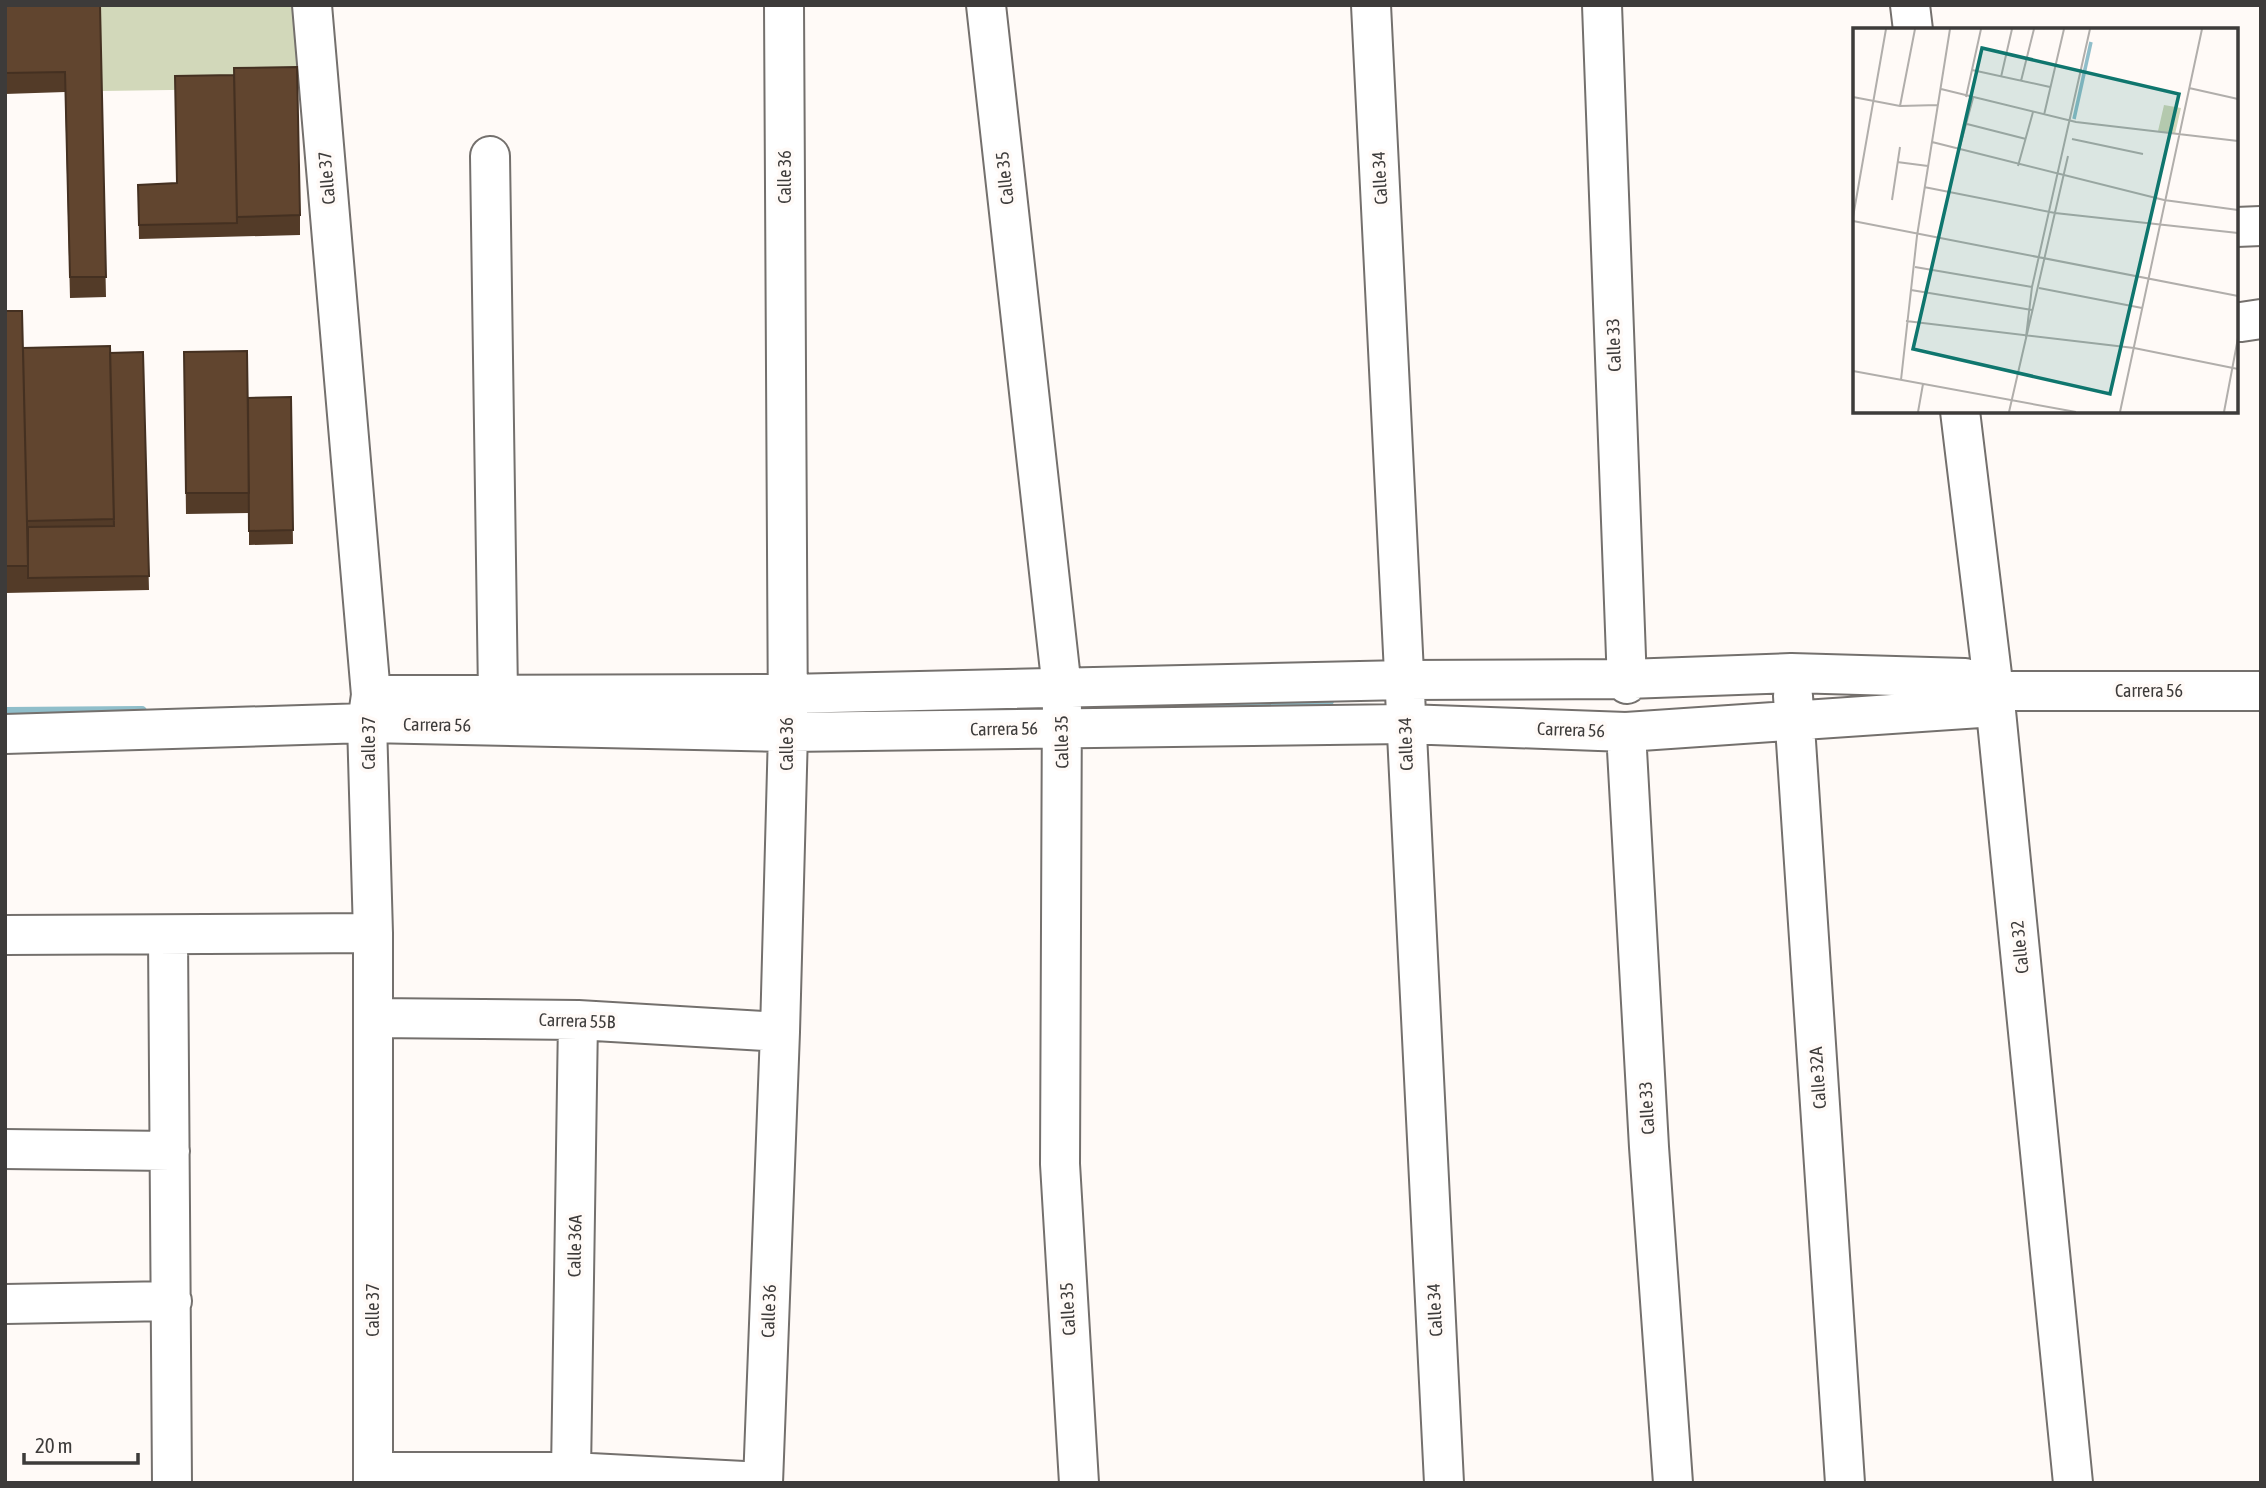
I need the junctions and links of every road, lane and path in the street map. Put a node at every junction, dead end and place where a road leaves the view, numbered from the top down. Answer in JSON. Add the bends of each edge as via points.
{"nodes":[{"id":1,"x":312,"y":5,"type":"edge"},
{"id":2,"x":784,"y":5,"type":"edge"},
{"id":3,"x":986,"y":5,"type":"edge"},
{"id":4,"x":1371,"y":5,"type":"edge"},
{"id":5,"x":1602,"y":5,"type":"edge"},
{"id":6,"x":1910,"y":5,"type":"edge"},
{"id":7,"x":1913,"y":28,"type":"edge"},
{"id":8,"x":490,"y":156,"type":"dead end"},
{"id":9,"x":2261,"y":226,"type":"edge"},
{"id":10,"x":2238,"y":227,"type":"edge"},
{"id":11,"x":1960,"y":413,"type":"edge"},
{"id":12,"x":1627,"y":682,"type":"junction"},
{"id":13,"x":1994,"y":691,"type":"junction"},
{"id":14,"x":2261,"y":691,"type":"edge"},
{"id":15,"x":498,"y":694,"type":"junction"},
{"id":16,"x":1793,"y":694,"type":"junction"},
{"id":17,"x":1405,"y":702,"type":"junction"},
{"id":18,"x":1062,"y":708,"type":"junction"},
{"id":19,"x":369,"y":709,"type":"junction"},
{"id":20,"x":787,"y":713,"type":"junction"},
{"id":21,"x":1626,"y":732,"type":"junction"},
{"id":22,"x":5,"y":734,"type":"edge"},
{"id":23,"x":373,"y":933,"type":"junction"},
{"id":24,"x":5,"y":935,"type":"edge"},
{"id":25,"x":168,"y":936,"type":"junction"},
{"id":26,"x":374,"y":1018,"type":"junction"},
{"id":27,"x":578,"y":1020,"type":"junction"},
{"id":28,"x":780,"y":1032,"type":"junction"},
{"id":29,"x":5,"y":1149,"type":"edge"},
{"id":30,"x":170,"y":1151,"type":"junction"},
{"id":31,"x":172,"y":1301,"type":"junction"},
{"id":32,"x":5,"y":1304,"type":"edge"},
{"id":33,"x":571,"y":1472,"type":"junction"},
{"id":34,"x":373,"y":1478,"type":"edge"},
{"id":35,"x":763,"y":1482,"type":"edge"},
{"id":36,"x":172,"y":1483,"type":"edge"},
{"id":37,"x":1079,"y":1483,"type":"edge"},
{"id":38,"x":1444,"y":1483,"type":"edge"},
{"id":39,"x":1672,"y":1483,"type":"edge"},
{"id":40,"x":1845,"y":1483,"type":"edge"},
{"id":41,"x":2073,"y":1483,"type":"edge"}],
"edges":[{"from":1,"to":19,"type":"street","name":"Calle 37"},
{"from":2,"to":20,"type":"street","name":"Calle 36"},
{"from":3,"to":18,"type":"street","name":"Calle 35"},
{"from":4,"to":17,"type":"street","name":"Calle 34"},
{"from":5,"to":12,"type":"street","name":"Calle 33"},
{"from":6,"to":7,"type":"street"},
{"from":8,"to":15,"type":"street"},
{"from":9,"to":10,"type":"street"},
{"from":11,"to":13,"type":"street","name":"Calle 32"},
{"from":12,"to":16,"type":"street","name":"Carrera 56"},
{"from":12,"to":17,"type":"street","name":"Carrera 56"},
{"from":13,"to":14,"type":"street","name":"Carrera 56"},
{"from":13,"to":16,"type":"street","name":"Carrera 56","via":[[1980,709]]},
{"from":13,"to":41,"type":"street","name":"Calle 32"},
{"from":15,"to":19,"type":"street","name":"Carrera 56"},
{"from":15,"to":20,"type":"street","name":"Carrera 56"},
{"from":16,"to":21,"type":"street","name":"Carrera 56"},
{"from":16,"to":40,"type":"street","name":"Calle 32A"},
{"from":17,"to":18,"type":"street","name":"Carrera 56"},
{"from":17,"to":21,"type":"street","name":"Carrera 56"},
{"from":17,"to":38,"type":"street","name":"Calle 34"},
{"from":18,"to":20,"type":"street","name":"Carrera 56"},
{"from":18,"to":37,"type":"street","name":"Calle 35","via":[[1060,1164]]},
{"from":19,"to":20,"type":"street","name":"Carrera 56"},
{"from":19,"to":22,"type":"street","name":"Carrera 56"},
{"from":19,"to":23,"type":"street","name":"Calle 37"},
{"from":20,"to":28,"type":"street","name":"Calle 36"},
{"from":21,"to":39,"type":"street","name":"Calle 33"},
{"from":23,"to":25,"type":"street"},
{"from":23,"to":26,"type":"street","name":"Calle 37"},
{"from":24,"to":25,"type":"street"},
{"from":25,"to":30,"type":"street"},
{"from":26,"to":27,"type":"street","name":"Carrera 55B"},
{"from":26,"to":34,"type":"street","name":"Calle 37"},
{"from":27,"to":28,"type":"street","name":"Carrera 55B"},
{"from":27,"to":33,"type":"street","name":"Calle 36A"},
{"from":28,"to":35,"type":"street","name":"Calle 36"},
{"from":29,"to":30,"type":"street"},
{"from":30,"to":31,"type":"street"},
{"from":31,"to":32,"type":"street"},
{"from":31,"to":36,"type":"street"},
{"from":33,"to":34,"type":"street"},
{"from":33,"to":35,"type":"street"}]}
